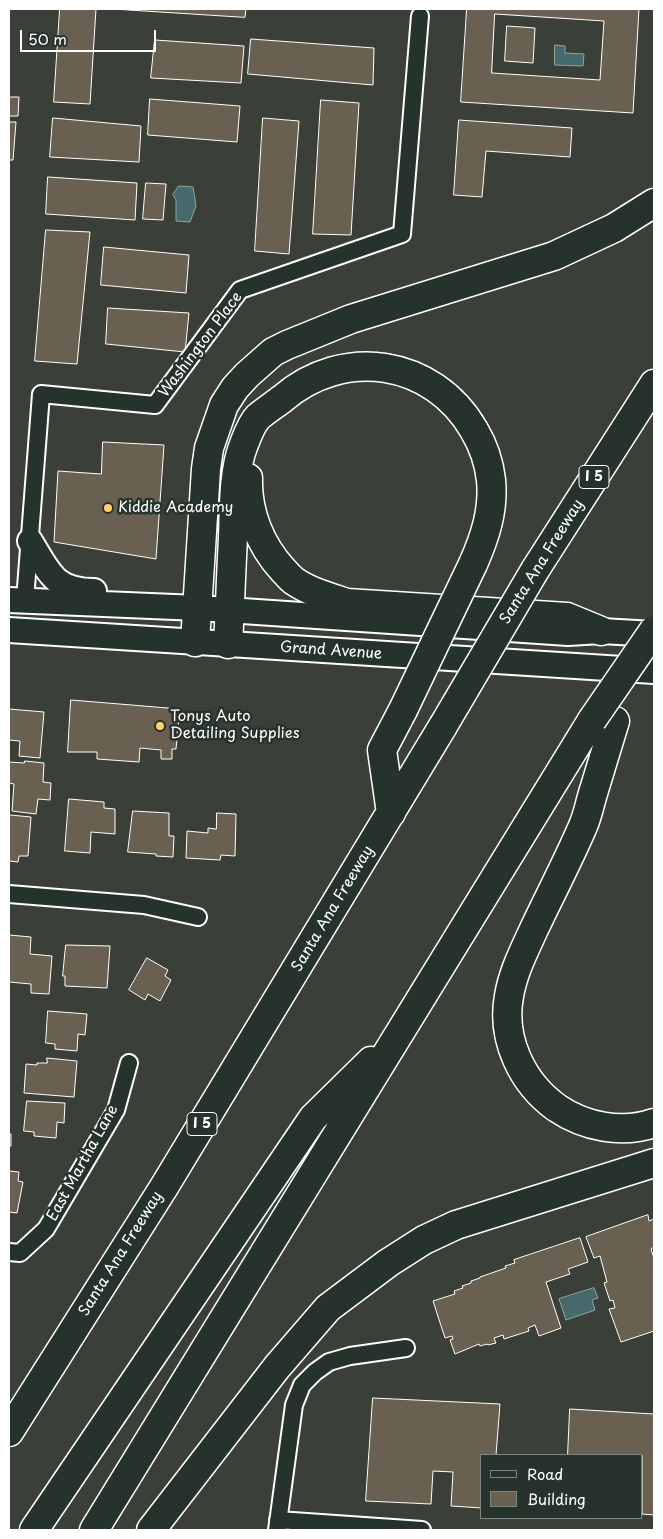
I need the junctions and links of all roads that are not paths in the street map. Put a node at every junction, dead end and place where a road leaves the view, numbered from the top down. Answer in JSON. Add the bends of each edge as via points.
{"nodes":[{"id":1,"x":420,"y":16,"type":"dead end"},
{"id":2,"x":654,"y":203,"type":"edge"},
{"id":3,"x":654,"y":384,"type":"edge"},
{"id":4,"x":276,"y":404,"type":"junction"},
{"id":5,"x":30,"y":542,"type":"junction"},
{"id":6,"x":17,"y":600,"type":"edge"},
{"id":7,"x":132,"y":604,"type":"junction"},
{"id":8,"x":198,"y":608,"type":"junction"},
{"id":9,"x":230,"y":610,"type":"junction"},
{"id":10,"x":9,"y":630,"type":"edge"},
{"id":11,"x":654,"y":630,"type":"edge"},
{"id":12,"x":600,"y":631,"type":"junction"},
{"id":13,"x":654,"y":634,"type":"edge"},
{"id":14,"x":195,"y":642,"type":"junction"},
{"id":15,"x":228,"y":644,"type":"junction"},
{"id":16,"x":643,"y":666,"type":"edge"},
{"id":17,"x":603,"y":721,"type":"junction"},
{"id":18,"x":391,"y":813,"type":"junction"},
{"id":19,"x":9,"y":894,"type":"edge"},
{"id":20,"x":198,"y":917,"type":"dead end"},
{"id":21,"x":403,"y":1030,"type":"junction"},
{"id":22,"x":129,"y":1063,"type":"dead end"},
{"id":23,"x":654,"y":1123,"type":"edge"},
{"id":24,"x":654,"y":1163,"type":"edge"},
{"id":25,"x":15,"y":1253,"type":"edge"},
{"id":26,"x":406,"y":1348,"type":"dead end"},
{"id":27,"x":9,"y":1432,"type":"edge"},
{"id":28,"x":277,"y":1525,"type":"edge"},
{"id":29,"x":34,"y":1530,"type":"edge"},
{"id":30,"x":94,"y":1530,"type":"edge"},
{"id":31,"x":151,"y":1530,"type":"edge"},
{"id":32,"x":422,"y":1530,"type":"edge"}],
"edges":[{"from":1,"to":5,"type":"street","name":"Washington Place","via":[[402,234],[240,290],[155,405],[41,394]]},
{"from":2,"to":8,"type":"highway","via":[[614,228],[554,256],[351,319],[287,344],[259,363],[224,405],[209,448]]},
{"from":3,"to":18,"type":"highway","name":"Santa Ana Freeway","number":"I 5","bridge":true,"via":[[535,570]]},
{"from":4,"to":9,"type":"highway","via":[[257,419],[243,446],[234,504]]},
{"from":4,"to":12,"type":"highway","via":[[254,446],[248,487],[258,534],[272,558],[293,580],[321,595],[347,603],[567,617]]},
{"from":4,"to":18,"type":"highway","bridge":true,"via":[[296,386],[319,374],[354,367],[383,367],[426,381],[447,396],[466,417],[486,454],[491,479],[486,534],[382,750]]},
{"from":5,"to":6,"type":"street","name":"Washington Place"},
{"from":5,"to":7,"type":"main road","via":[[65,587],[106,591]]},
{"from":6,"to":7,"type":"main road"},
{"from":7,"to":8,"type":"main road"},
{"from":8,"to":9,"type":"main road"},
{"from":8,"to":14,"type":"highway"},
{"from":9,"to":12,"type":"main road","via":[[568,633]]},
{"from":9,"to":15,"type":"highway"},
{"from":10,"to":14,"type":"main road","name":"Grand Avenue"},
{"from":11,"to":16,"type":"highway","bridge":true},
{"from":12,"to":13,"type":"main road"},
{"from":14,"to":15,"type":"main road","name":"Grand Avenue"},
{"from":15,"to":16,"type":"main road","name":"Grand Avenue"},
{"from":16,"to":17,"type":"highway"},
{"from":17,"to":21,"type":"highway"},
{"from":17,"to":23,"type":"highway","via":[[583,825],[521,957],[509,996],[508,1017],[519,1064],[527,1079],[548,1101],[576,1120],[592,1125],[626,1128]]},
{"from":18,"to":27,"type":"highway","name":"Santa Ana Freeway","number":"I 5","via":[[164,1187]]},
{"from":19,"to":20,"type":"street","via":[[144,905]]},
{"from":21,"to":29,"type":"highway","via":[[314,1118]]},
{"from":21,"to":30,"type":"highway"},
{"from":22,"to":25,"type":"street","name":"East Martha Lane","via":[[116,1110],[46,1229]]},
{"from":24,"to":31,"type":"highway","via":[[456,1225],[424,1240],[388,1263],[328,1308],[277,1367]]},
{"from":26,"to":28,"type":"street","via":[[329,1362],[302,1385],[294,1406]]},
{"from":28,"to":32,"type":"street"}]}
